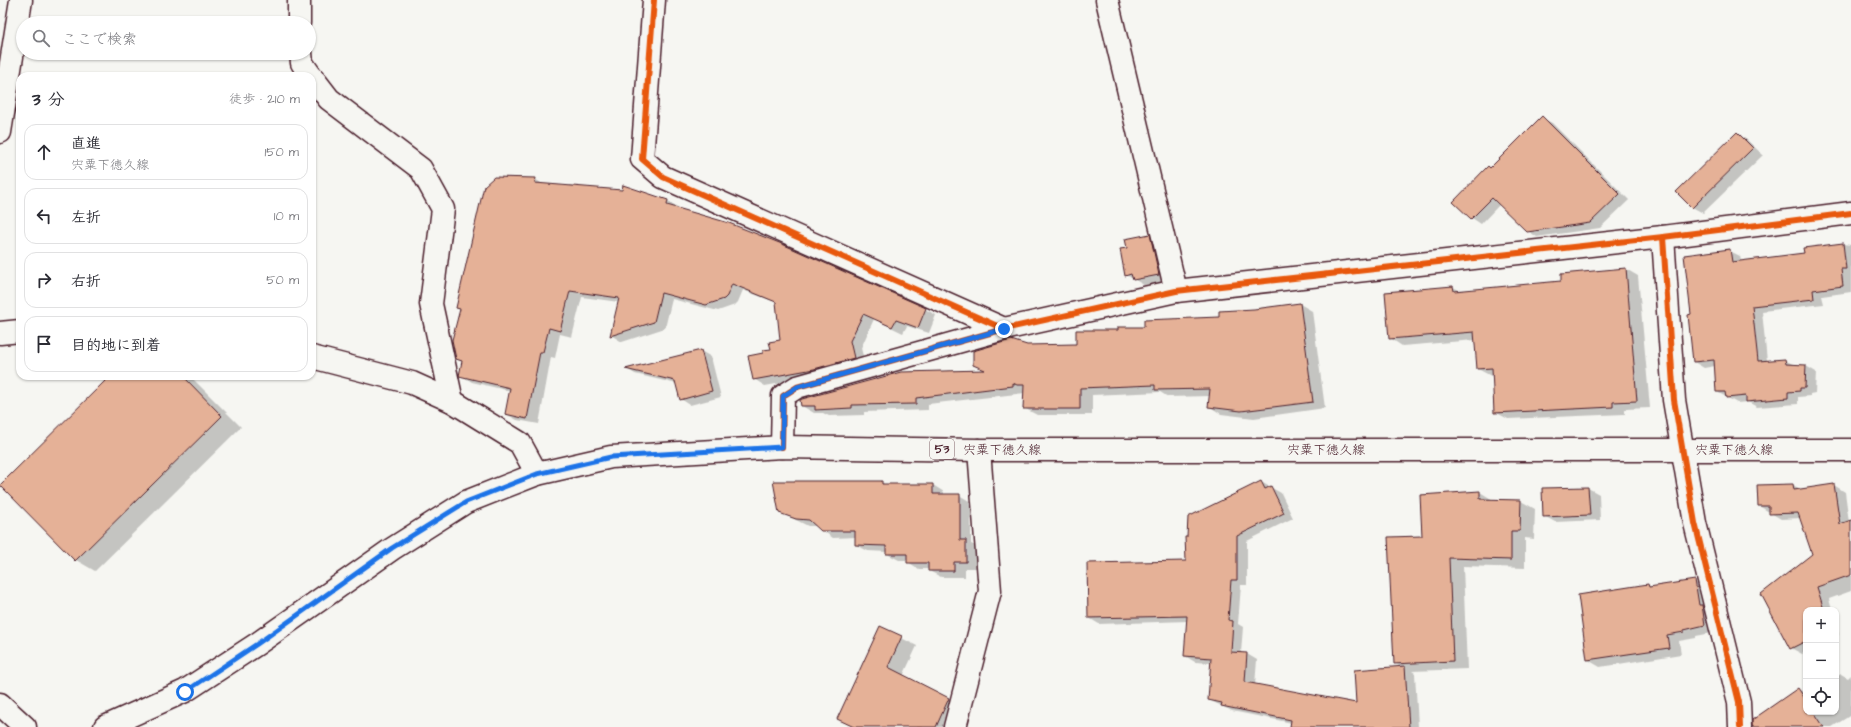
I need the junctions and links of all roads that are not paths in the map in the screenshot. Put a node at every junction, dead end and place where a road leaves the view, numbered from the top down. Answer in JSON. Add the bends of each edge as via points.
{"nodes":[{"id":1,"x":21,"y":0,"type":"edge"},
{"id":2,"x":299,"y":0,"type":"edge"},
{"id":3,"x":654,"y":0,"type":"edge"},
{"id":4,"x":1107,"y":0,"type":"edge"},
{"id":5,"x":18,"y":16,"type":"edge"},
{"id":6,"x":299,"y":16,"type":"edge"},
{"id":7,"x":16,"y":31,"type":"edge"},
{"id":8,"x":302,"y":60,"type":"edge"},
{"id":9,"x":309,"y":72,"type":"edge"},
{"id":10,"x":316,"y":81,"type":"edge"},
{"id":11,"x":0,"y":132,"type":"edge"},
{"id":12,"x":1851,"y":213,"type":"edge"},
{"id":13,"x":1663,"y":237,"type":"junction"},
{"id":14,"x":1176,"y":291,"type":"junction"},
{"id":15,"x":1004,"y":329,"type":"junction"},
{"id":16,"x":16,"y":331,"type":"edge"},
{"id":17,"x":0,"y":333,"type":"edge"},
{"id":18,"x":316,"y":358,"type":"edge"},
{"id":19,"x":452,"y":401,"type":"junction"},
{"id":20,"x":782,"y":447,"type":"junction"},
{"id":21,"x":979,"y":450,"type":"junction"},
{"id":22,"x":1683,"y":450,"type":"junction"},
{"id":23,"x":1851,"y":450,"type":"edge"},
{"id":24,"x":537,"y":474,"type":"junction"},
{"id":25,"x":0,"y":704,"type":"edge"},
{"id":26,"x":25,"y":727,"type":"edge"},
{"id":27,"x":106,"y":727,"type":"edge"},
{"id":28,"x":955,"y":727,"type":"edge"},
{"id":29,"x":1740,"y":727,"type":"edge"}],
"edges":[{"from":1,"to":5,"type":"street"},
{"from":2,"to":6,"type":"street"},
{"from":3,"to":15,"type":"street","via":[[642,159],[663,177]]},
{"from":4,"to":14,"type":"street"},
{"from":7,"to":11,"type":"street"},
{"from":8,"to":9,"type":"street"},
{"from":10,"to":19,"type":"street","via":[[329,99],[421,169],[443,209],[432,304]]},
{"from":12,"to":13,"type":"street"},
{"from":13,"to":14,"type":"street"},
{"from":13,"to":22,"type":"street","via":[[1674,400]]},
{"from":14,"to":15,"type":"street"},
{"from":15,"to":20,"type":"street","via":[[797,387],[783,396]]},
{"from":16,"to":17,"type":"street"},
{"from":18,"to":19,"type":"street","via":[[412,383]]},
{"from":19,"to":24,"type":"street","via":[[520,443]]},
{"from":20,"to":21,"type":"street","name":"宍粟下徳久線","number":"53"},
{"from":20,"to":24,"type":"street","name":"宍粟下徳久線","number":"53","via":[[611,457]]},
{"from":21,"to":22,"type":"street","name":"宍粟下徳久線","number":"53"},
{"from":21,"to":28,"type":"street","via":[[990,591]]},
{"from":22,"to":23,"type":"street","name":"宍粟下徳久線","number":"53"},
{"from":22,"to":29,"type":"street","via":[[1696,523],[1739,702]]},
{"from":24,"to":27,"type":"street","name":"宍粟下徳久線","number":"53","via":[[466,502],[392,548],[185,692]]},
{"from":25,"to":26,"type":"street"}]}
